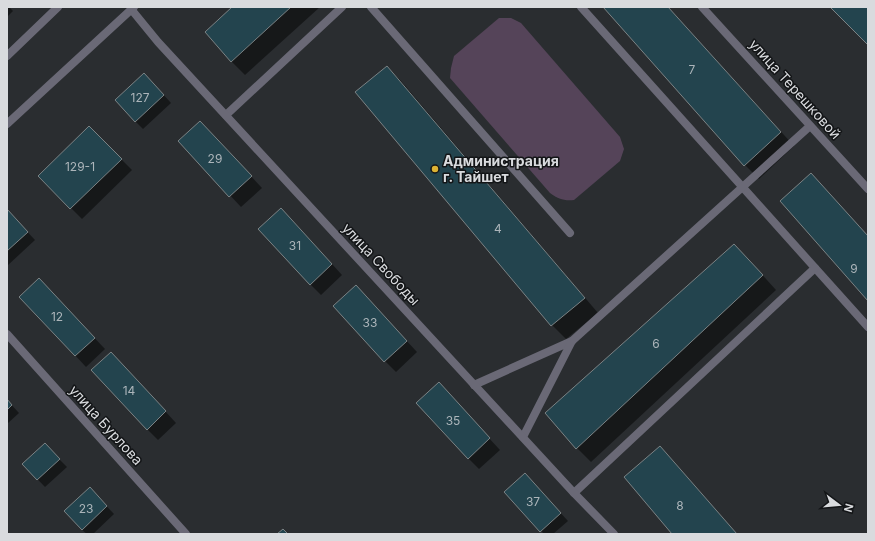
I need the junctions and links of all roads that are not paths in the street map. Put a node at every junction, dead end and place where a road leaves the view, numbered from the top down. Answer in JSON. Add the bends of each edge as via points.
{"nodes":[{"id":1,"x":58,"y":7,"type":"edge"},
{"id":2,"x":342,"y":7,"type":"edge"},
{"id":3,"x":371,"y":7,"type":"edge"},
{"id":4,"x":581,"y":7,"type":"edge"},
{"id":5,"x":702,"y":7,"type":"edge"},
{"id":6,"x":132,"y":8,"type":"edge"},
{"id":7,"x":7,"y":56,"type":"edge"},
{"id":8,"x":226,"y":115,"type":"junction"},
{"id":9,"x":7,"y":124,"type":"edge"},
{"id":10,"x":810,"y":126,"type":"junction"},
{"id":11,"x":742,"y":186,"type":"junction"},
{"id":12,"x":868,"y":190,"type":"edge"},
{"id":13,"x":570,"y":233,"type":"dead end"},
{"id":14,"x":815,"y":268,"type":"junction"},
{"id":15,"x":868,"y":327,"type":"edge"},
{"id":16,"x":7,"y":334,"type":"edge"},
{"id":17,"x":572,"y":341,"type":"junction"},
{"id":18,"x":474,"y":385,"type":"junction"},
{"id":19,"x":523,"y":437,"type":"junction"},
{"id":20,"x":574,"y":493,"type":"junction"},
{"id":21,"x":186,"y":534,"type":"edge"},
{"id":22,"x":614,"y":534,"type":"edge"}],
"edges":[{"from":1,"to":7,"type":"street"},
{"from":2,"to":8,"type":"street"},
{"from":3,"to":13,"type":"street"},
{"from":4,"to":11,"type":"street"},
{"from":5,"to":10,"type":"street","name":"улица Терешковой"},
{"from":6,"to":8,"type":"street","name":"улица Свободы","via":[[158,42]]},
{"from":6,"to":9,"type":"street"},
{"from":8,"to":18,"type":"street","name":"улица Свободы"},
{"from":10,"to":11,"type":"street"},
{"from":10,"to":12,"type":"street","name":"улица Терешковой"},
{"from":11,"to":14,"type":"street"},
{"from":11,"to":17,"type":"street"},
{"from":14,"to":15,"type":"street"},
{"from":14,"to":20,"type":"street"},
{"from":16,"to":21,"type":"street","name":"улица Бурлова"},
{"from":17,"to":18,"type":"street"},
{"from":17,"to":19,"type":"street"},
{"from":18,"to":19,"type":"street","name":"улица Свободы"},
{"from":19,"to":20,"type":"street","name":"улица Свободы"},
{"from":20,"to":22,"type":"street","name":"улица Свободы"}]}
